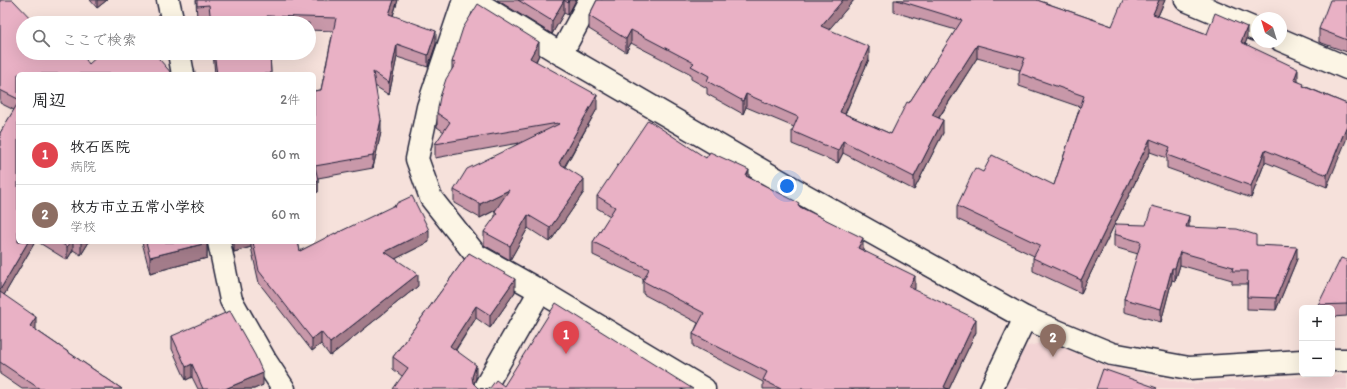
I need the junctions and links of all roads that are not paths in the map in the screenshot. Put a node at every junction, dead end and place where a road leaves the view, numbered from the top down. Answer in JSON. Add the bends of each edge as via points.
{"nodes":[{"id":1,"x":168,"y":0,"type":"edge"},
{"id":2,"x":464,"y":0,"type":"edge"},
{"id":3,"x":473,"y":0,"type":"edge"},
{"id":4,"x":590,"y":0,"type":"edge"},
{"id":5,"x":1189,"y":0,"type":"edge"},
{"id":6,"x":171,"y":16,"type":"edge"},
{"id":7,"x":1251,"y":27,"type":"edge"},
{"id":8,"x":1287,"y":43,"type":"edge"},
{"id":9,"x":561,"y":54,"type":"junction"},
{"id":10,"x":180,"y":60,"type":"edge"},
{"id":11,"x":1347,"y":68,"type":"edge"},
{"id":12,"x":183,"y":72,"type":"edge"},
{"id":13,"x":219,"y":244,"type":"edge"},
{"id":14,"x":540,"y":291,"type":"junction"},
{"id":15,"x":1025,"y":318,"type":"junction"},
{"id":16,"x":1335,"y":360,"type":"edge"},
{"id":17,"x":1347,"y":360,"type":"edge"},
{"id":18,"x":1299,"y":362,"type":"edge"},
{"id":19,"x":284,"y":389,"type":"edge"},
{"id":20,"x":484,"y":389,"type":"edge"},
{"id":21,"x":704,"y":389,"type":"edge"},
{"id":22,"x":991,"y":389,"type":"edge"}],
"edges":[{"from":1,"to":6,"type":"street"},
{"from":2,"to":14,"type":"street","via":[[428,107],[417,159],[431,198],[476,255]]},
{"from":3,"to":9,"type":"street"},
{"from":4,"to":9,"type":"street"},
{"from":5,"to":7,"type":"street"},
{"from":8,"to":11,"type":"street"},
{"from":9,"to":15,"type":"street","via":[[799,192]]},
{"from":10,"to":12,"type":"street"},
{"from":13,"to":19,"type":"street","via":[[231,300]]},
{"from":14,"to":20,"type":"street"},
{"from":14,"to":21,"type":"street"},
{"from":15,"to":18,"type":"street","via":[[1112,354],[1189,368]]},
{"from":15,"to":22,"type":"street"},
{"from":16,"to":17,"type":"street"}]}
